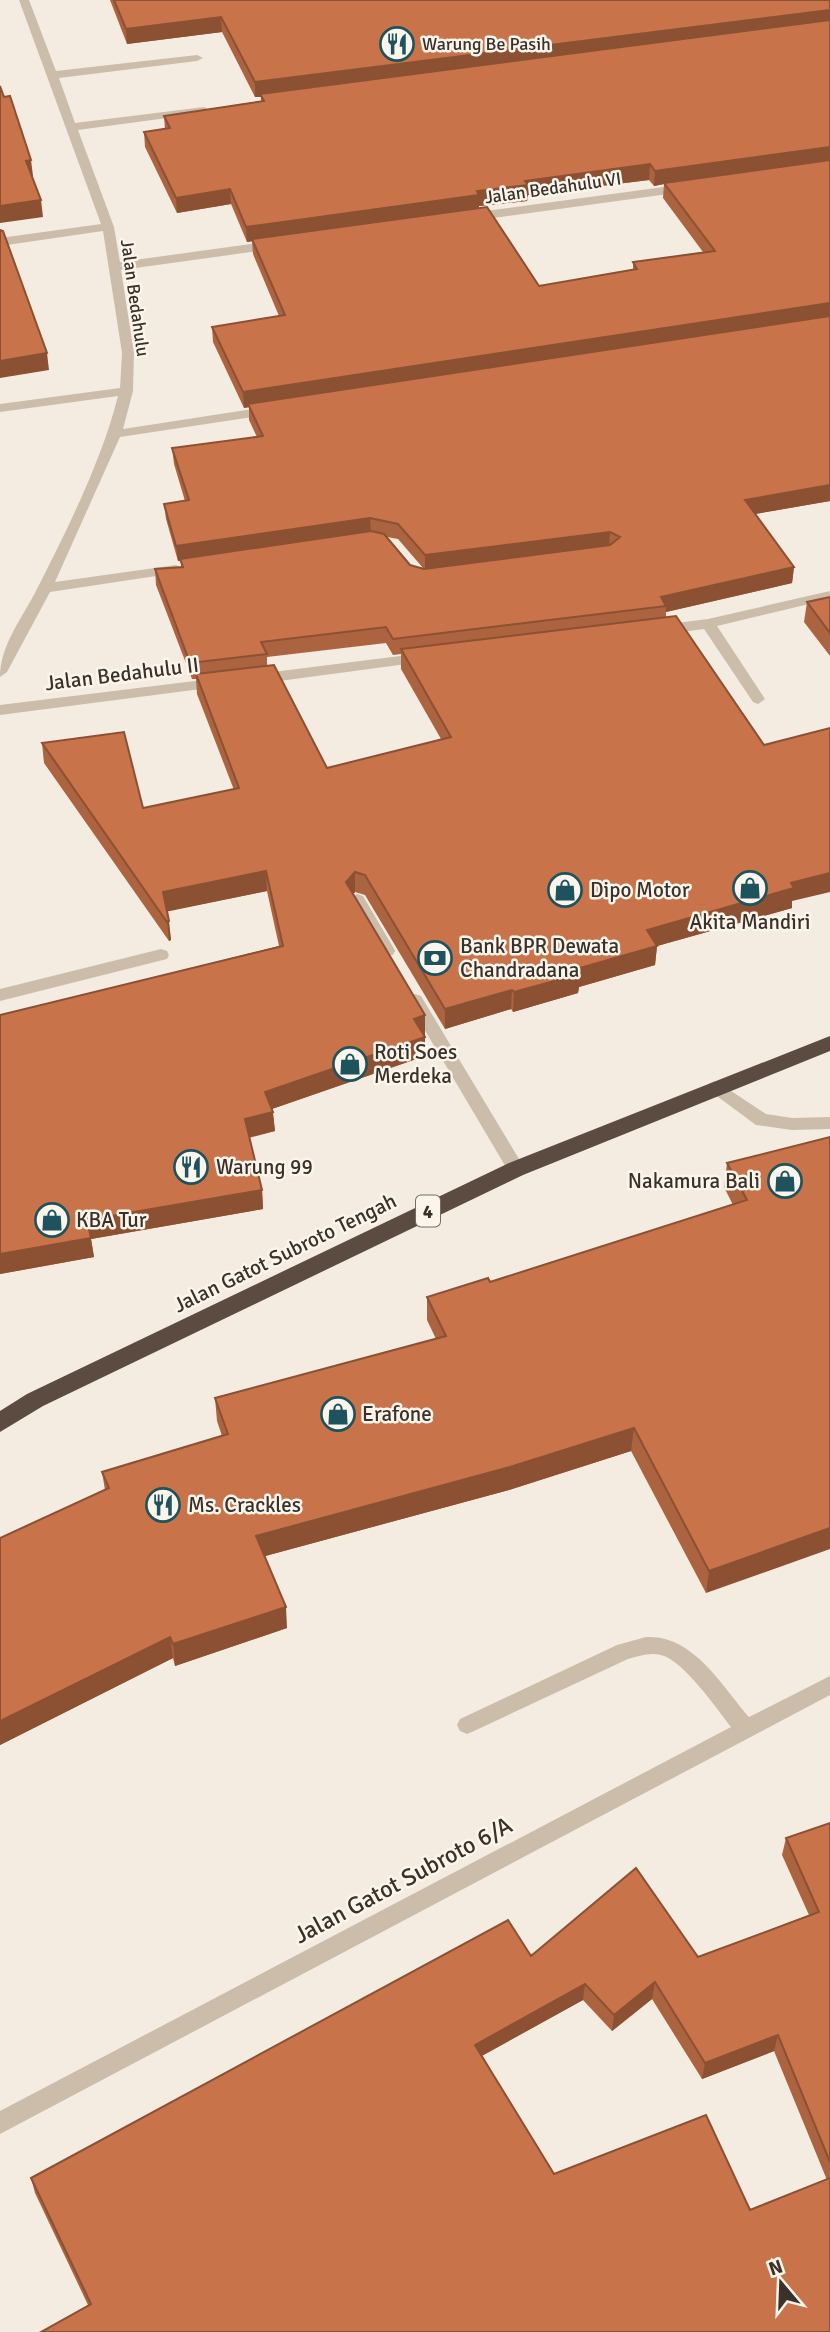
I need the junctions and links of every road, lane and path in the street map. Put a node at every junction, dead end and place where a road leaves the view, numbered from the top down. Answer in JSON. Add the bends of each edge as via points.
{"nodes":[{"id":1,"x":24,"y":0,"type":"edge"},
{"id":2,"x":197,"y":58,"type":"dead end"},
{"id":3,"x":54,"y":75,"type":"junction"},
{"id":4,"x":210,"y":109,"type":"edge"},
{"id":5,"x":73,"y":127,"type":"junction"},
{"id":6,"x":706,"y":185,"type":"edge"},
{"id":7,"x":458,"y":219,"type":"edge"},
{"id":8,"x":108,"y":227,"type":"junction"},
{"id":9,"x":0,"y":242,"type":"edge"},
{"id":10,"x":293,"y":242,"type":"edge"},
{"id":11,"x":114,"y":267,"type":"junction"},
{"id":12,"x":126,"y":391,"type":"junction"},
{"id":13,"x":0,"y":408,"type":"edge"},
{"id":14,"x":280,"y":408,"type":"edge"},
{"id":15,"x":116,"y":434,"type":"junction"},
{"id":16,"x":194,"y":566,"type":"edge"},
{"id":17,"x":45,"y":588,"type":"junction"},
{"id":18,"x":830,"y":595,"type":"edge"},
{"id":19,"x":708,"y":624,"type":"junction"},
{"id":20,"x":639,"y":632,"type":"edge"},
{"id":21,"x":444,"y":656,"type":"edge"},
{"id":22,"x":2,"y":666,"type":"edge"},
{"id":23,"x":758,"y":699,"type":"dead end"},
{"id":24,"x":0,"y":710,"type":"edge"},
{"id":25,"x":357,"y":900,"type":"edge"},
{"id":26,"x":161,"y":955,"type":"dead end"},
{"id":27,"x":0,"y":995,"type":"edge"},
{"id":28,"x":830,"y":1043,"type":"edge"},
{"id":29,"x":716,"y":1087,"type":"junction"},
{"id":30,"x":830,"y":1123,"type":"edge"},
{"id":31,"x":516,"y":1169,"type":"junction"},
{"id":32,"x":35,"y":1400,"type":"junction"},
{"id":33,"x":0,"y":1413,"type":"edge"},
{"id":34,"x":0,"y":1423,"type":"edge"},
{"id":35,"x":830,"y":1685,"type":"edge"},
{"id":36,"x":467,"y":1725,"type":"dead end"},
{"id":37,"x":746,"y":1729,"type":"junction"},
{"id":38,"x":0,"y":2123,"type":"edge"}],
"edges":[{"from":1,"to":3,"type":"street","name":"Jalan Bedahulu"},
{"from":2,"to":3,"type":"street"},
{"from":3,"to":5,"type":"street","name":"Jalan Bedahulu"},
{"from":4,"to":5,"type":"street"},
{"from":5,"to":8,"type":"street","name":"Jalan Bedahulu"},
{"from":6,"to":7,"type":"street","name":"Jalan Bedahulu VI"},
{"from":8,"to":9,"type":"street"},
{"from":8,"to":11,"type":"street","name":"Jalan Bedahulu"},
{"from":10,"to":11,"type":"street"},
{"from":11,"to":12,"type":"street","name":"Jalan Bedahulu","via":[[128,353]]},
{"from":12,"to":13,"type":"street"},
{"from":12,"to":15,"type":"street","name":"Jalan Bedahulu"},
{"from":14,"to":15,"type":"street"},
{"from":15,"to":17,"type":"street","name":"Jalan Bedahulu"},
{"from":16,"to":17,"type":"street"},
{"from":17,"to":22,"type":"street","name":"Jalan Bedahulu"},
{"from":18,"to":19,"type":"street"},
{"from":19,"to":20,"type":"street"},
{"from":19,"to":23,"type":"street"},
{"from":21,"to":24,"type":"street","name":"Jalan Bedahulu II"},
{"from":25,"to":31,"type":"street"},
{"from":26,"to":27,"type":"street"},
{"from":28,"to":29,"type":"highway","name":"Jalan Gatot Subroto Tengah","number":"4"},
{"from":29,"to":30,"type":"street","via":[[762,1120]]},
{"from":29,"to":31,"type":"highway","name":"Jalan Gatot Subroto Tengah","number":"4"},
{"from":31,"to":32,"type":"highway","name":"Jalan Gatot Subroto Tengah","number":"4"},
{"from":32,"to":33,"type":"highway","number":"4"},
{"from":32,"to":34,"type":"highway","name":"Jalan Gatot Subroto Tengah","number":"4"},
{"from":35,"to":37,"type":"street","name":"Jalan Gatot Subroto 6/A"},
{"from":36,"to":37,"type":"street","via":[[624,1651],[648,1646],[668,1648],[683,1656]]},
{"from":37,"to":38,"type":"street","name":"Jalan Gatot Subroto 6/A"}]}
